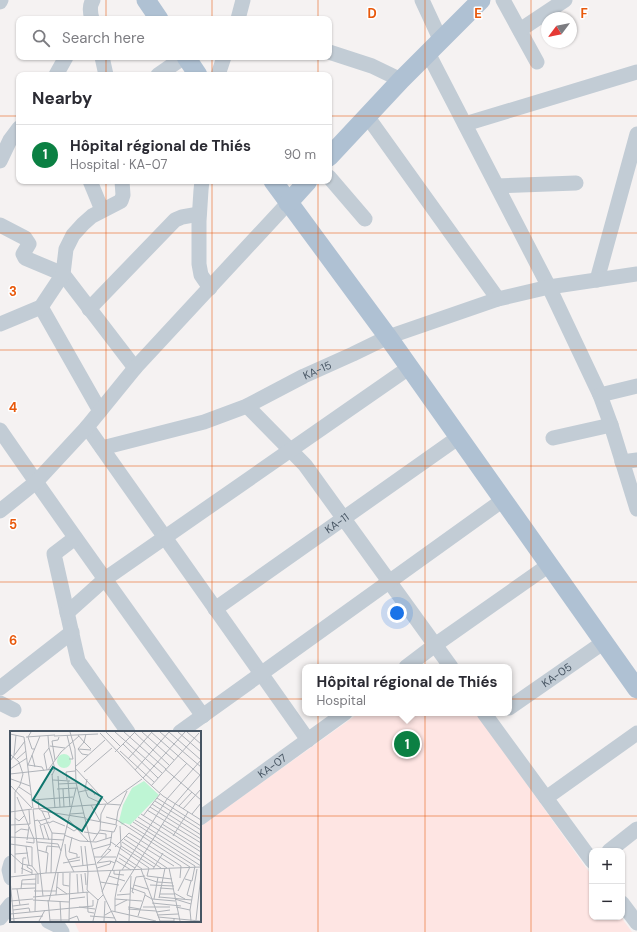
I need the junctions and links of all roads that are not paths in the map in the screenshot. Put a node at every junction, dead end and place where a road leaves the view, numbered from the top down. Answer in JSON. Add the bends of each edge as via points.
{"nodes":[{"id":1,"x":146,"y":0,"type":"edge"},
{"id":2,"x":243,"y":0,"type":"edge"},
{"id":3,"x":422,"y":0,"type":"edge"},
{"id":4,"x":481,"y":0,"type":"edge"},
{"id":5,"x":503,"y":0,"type":"edge"},
{"id":6,"x":565,"y":0,"type":"edge"},
{"id":7,"x":157,"y":16,"type":"edge"},
{"id":8,"x":239,"y":16,"type":"edge"},
{"id":9,"x":520,"y":30,"type":"junction"},
{"id":10,"x":434,"y":47,"type":"junction"},
{"id":11,"x":332,"y":53,"type":"edge"},
{"id":12,"x":64,"y":60,"type":"edge"},
{"id":13,"x":103,"y":60,"type":"edge"},
{"id":14,"x":180,"y":60,"type":"edge"},
{"id":15,"x":187,"y":60,"type":"edge"},
{"id":16,"x":223,"y":60,"type":"edge"},
{"id":17,"x":537,"y":62,"type":"dead end"},
{"id":18,"x":58,"y":72,"type":"edge"},
{"id":19,"x":105,"y":72,"type":"edge"},
{"id":20,"x":162,"y":72,"type":"edge"},
{"id":21,"x":196,"y":72,"type":"edge"},
{"id":22,"x":219,"y":72,"type":"edge"},
{"id":23,"x":637,"y":72,"type":"edge"},
{"id":24,"x":401,"y":80,"type":"junction"},
{"id":25,"x":367,"y":116,"type":"junction"},
{"id":26,"x":465,"y":124,"type":"junction"},
{"id":27,"x":16,"y":132,"type":"edge"},
{"id":28,"x":637,"y":134,"type":"edge"},
{"id":29,"x":332,"y":154,"type":"edge"},
{"id":30,"x":0,"y":161,"type":"edge"},
{"id":31,"x":332,"y":180,"type":"edge"},
{"id":32,"x":576,"y":182,"type":"dead end"},
{"id":33,"x":91,"y":184,"type":"edge"},
{"id":34,"x":122,"y":184,"type":"edge"},
{"id":35,"x":202,"y":184,"type":"edge"},
{"id":36,"x":275,"y":184,"type":"edge"},
{"id":37,"x":305,"y":184,"type":"edge"},
{"id":38,"x":497,"y":186,"type":"junction"},
{"id":39,"x":288,"y":203,"type":"junction"},
{"id":40,"x":102,"y":210,"type":"junction"},
{"id":41,"x":199,"y":214,"type":"junction"},
{"id":42,"x":365,"y":219,"type":"dead end"},
{"id":43,"x":0,"y":225,"type":"edge"},
{"id":44,"x":63,"y":274,"type":"junction"},
{"id":45,"x":637,"y":274,"type":"edge"},
{"id":46,"x":597,"y":280,"type":"junction"},
{"id":47,"x":549,"y":287,"type":"junction"},
{"id":48,"x":210,"y":288,"type":"junction"},
{"id":49,"x":498,"y":299,"type":"junction"},
{"id":50,"x":41,"y":307,"type":"junction"},
{"id":51,"x":89,"y":309,"type":"junction"},
{"id":52,"x":0,"y":324,"type":"edge"},
{"id":53,"x":388,"y":337,"type":"junction"},
{"id":54,"x":410,"y":367,"type":"junction"},
{"id":55,"x":135,"y":368,"type":"junction"},
{"id":56,"x":637,"y":386,"type":"edge"},
{"id":57,"x":600,"y":395,"type":"junction"},
{"id":58,"x":247,"y":406,"type":"junction"},
{"id":59,"x":100,"y":411,"type":"junction"},
{"id":60,"x":611,"y":425,"type":"junction"},
{"id":61,"x":87,"y":427,"type":"junction"},
{"id":62,"x":0,"y":430,"type":"edge"},
{"id":63,"x":459,"y":437,"type":"junction"},
{"id":64,"x":553,"y":438,"type":"dead end"},
{"id":65,"x":102,"y":448,"type":"junction"},
{"id":66,"x":290,"y":450,"type":"junction"},
{"id":67,"x":630,"y":461,"type":"edge"},
{"id":68,"x":36,"y":482,"type":"junction"},
{"id":69,"x":503,"y":500,"type":"junction"},
{"id":70,"x":637,"y":509,"type":"edge"},
{"id":71,"x":0,"y":511,"type":"edge"},
{"id":72,"x":343,"y":518,"type":"junction"},
{"id":73,"x":75,"y":538,"type":"junction"},
{"id":74,"x":165,"y":538,"type":"junction"},
{"id":75,"x":549,"y":565,"type":"junction"},
{"id":76,"x":106,"y":579,"type":"junction"},
{"id":77,"x":389,"y":582,"type":"junction"},
{"id":78,"x":216,"y":609,"type":"junction"},
{"id":79,"x":67,"y":613,"type":"junction"},
{"id":80,"x":72,"y":632,"type":"junction"},
{"id":81,"x":604,"y":642,"type":"junction"},
{"id":82,"x":435,"y":645,"type":"junction"},
{"id":83,"x":410,"y":664,"type":"edge"},
{"id":84,"x":449,"y":664,"type":"edge"},
{"id":85,"x":262,"y":674,"type":"junction"},
{"id":86,"x":0,"y":688,"type":"edge"},
{"id":87,"x":637,"y":689,"type":"edge"},
{"id":88,"x":0,"y":703,"type":"edge"},
{"id":89,"x":512,"y":706,"type":"edge"},
{"id":90,"x":14,"y":710,"type":"dead end"},
{"id":91,"x":203,"y":716,"type":"junction"},
{"id":92,"x":340,"y":716,"type":"edge"},
{"id":93,"x":492,"y":716,"type":"edge"},
{"id":94,"x":127,"y":731,"type":"edge"},
{"id":95,"x":181,"y":731,"type":"edge"},
{"id":96,"x":637,"y":732,"type":"edge"},
{"id":97,"x":308,"y":740,"type":"junction"},
{"id":98,"x":546,"y":798,"type":"junction"},
{"id":99,"x":201,"y":817,"type":"edge"},
{"id":100,"x":637,"y":829,"type":"edge"},
{"id":101,"x":613,"y":848,"type":"edge"},
{"id":102,"x":589,"y":857,"type":"edge"},
{"id":103,"x":10,"y":905,"type":"edge"},
{"id":104,"x":625,"y":907,"type":"edge"},
{"id":105,"x":0,"y":918,"type":"edge"},
{"id":106,"x":637,"y":923,"type":"edge"}],
"edges":[{"from":1,"to":7,"type":"main road"},
{"from":2,"to":8,"type":"street"},
{"from":3,"to":10,"type":"street"},
{"from":4,"to":10,"type":"main road"},
{"from":5,"to":9,"type":"street"},
{"from":6,"to":9,"type":"street"},
{"from":9,"to":17,"type":"street"},
{"from":10,"to":24,"type":"main road"},
{"from":10,"to":26,"type":"street"},
{"from":11,"to":24,"type":"street","via":[[372,66]]},
{"from":12,"to":18,"type":"street"},
{"from":13,"to":19,"type":"street"},
{"from":14,"to":20,"type":"street"},
{"from":15,"to":21,"type":"main road"},
{"from":16,"to":22,"type":"street"},
{"from":23,"to":26,"type":"street"},
{"from":24,"to":25,"type":"main road"},
{"from":25,"to":29,"type":"main road"},
{"from":25,"to":49,"type":"street"},
{"from":26,"to":38,"type":"street"},
{"from":27,"to":30,"type":"street"},
{"from":28,"to":46,"type":"street"},
{"from":31,"to":42,"type":"street"},
{"from":32,"to":38,"type":"street"},
{"from":33,"to":40,"type":"street"},
{"from":34,"to":40,"type":"street","via":[[121,201]]},
{"from":35,"to":41,"type":"street"},
{"from":36,"to":39,"type":"main road"},
{"from":37,"to":39,"type":"main road"},
{"from":38,"to":47,"type":"street"},
{"from":39,"to":48,"type":"street"},
{"from":39,"to":53,"type":"main road"},
{"from":40,"to":44,"type":"street","via":[[74,235],[66,249]]},
{"from":41,"to":48,"type":"street","via":[[201,276]]},
{"from":41,"to":51,"type":"street","via":[[176,220]]},
{"from":43,"to":44,"type":"street","via":[[26,238],[29,244],[23,254],[25,258]]},
{"from":44,"to":50,"type":"street"},
{"from":44,"to":51,"type":"street"},
{"from":45,"to":46,"type":"street","name":"KA-15"},
{"from":46,"to":47,"type":"street","name":"KA-15"},
{"from":47,"to":49,"type":"street","name":"KA-15"},
{"from":47,"to":57,"type":"street"},
{"from":48,"to":55,"type":"street"},
{"from":49,"to":53,"type":"street","name":"KA-15"},
{"from":50,"to":52,"type":"street"},
{"from":50,"to":59,"type":"street"},
{"from":51,"to":55,"type":"street"},
{"from":53,"to":54,"type":"main road"},
{"from":53,"to":58,"type":"street","name":"KA-15"},
{"from":54,"to":63,"type":"main road"},
{"from":54,"to":66,"type":"street"},
{"from":55,"to":59,"type":"street"},
{"from":56,"to":57,"type":"street"},
{"from":57,"to":60,"type":"street"},
{"from":58,"to":65,"type":"street","name":"KA-15","via":[[204,422]]},
{"from":58,"to":66,"type":"street"},
{"from":59,"to":61,"type":"street"},
{"from":60,"to":64,"type":"street"},
{"from":60,"to":67,"type":"street"},
{"from":61,"to":65,"type":"street"},
{"from":61,"to":68,"type":"street"},
{"from":62,"to":68,"type":"street"},
{"from":63,"to":69,"type":"main road"},
{"from":63,"to":72,"type":"street","name":"KA-11"},
{"from":65,"to":74,"type":"street"},
{"from":66,"to":72,"type":"street","via":[[305,465]]},
{"from":66,"to":74,"type":"street"},
{"from":67,"to":70,"type":"street"},
{"from":68,"to":71,"type":"street"},
{"from":68,"to":73,"type":"street"},
{"from":69,"to":75,"type":"main road"},
{"from":69,"to":77,"type":"street"},
{"from":72,"to":77,"type":"street"},
{"from":72,"to":78,"type":"street","name":"KA-11"},
{"from":73,"to":76,"type":"street"},
{"from":73,"to":79,"type":"street","via":[[54,554]]},
{"from":74,"to":76,"type":"street"},
{"from":74,"to":78,"type":"street"},
{"from":75,"to":81,"type":"main road"},
{"from":75,"to":82,"type":"street"},
{"from":76,"to":79,"type":"street"},
{"from":76,"to":91,"type":"street"},
{"from":77,"to":82,"type":"street"},
{"from":77,"to":85,"type":"street"},
{"from":78,"to":85,"type":"street"},
{"from":79,"to":80,"type":"street"},
{"from":80,"to":86,"type":"street"},
{"from":80,"to":94,"type":"street","via":[[78,661]]},
{"from":81,"to":87,"type":"main road"},
{"from":81,"to":89,"type":"street","name":"KA-05"},
{"from":82,"to":83,"type":"street"},
{"from":82,"to":84,"type":"street"},
{"from":85,"to":91,"type":"street"},
{"from":85,"to":97,"type":"street"},
{"from":88,"to":90,"type":"street"},
{"from":91,"to":95,"type":"street"},
{"from":92,"to":97,"type":"street","name":"KA-07"},
{"from":93,"to":98,"type":"street"},
{"from":96,"to":98,"type":"street"},
{"from":97,"to":99,"type":"street","name":"KA-07"},
{"from":98,"to":102,"type":"street"},
{"from":100,"to":101,"type":"street"},
{"from":103,"to":105,"type":"street"},
{"from":104,"to":106,"type":"street"}]}
